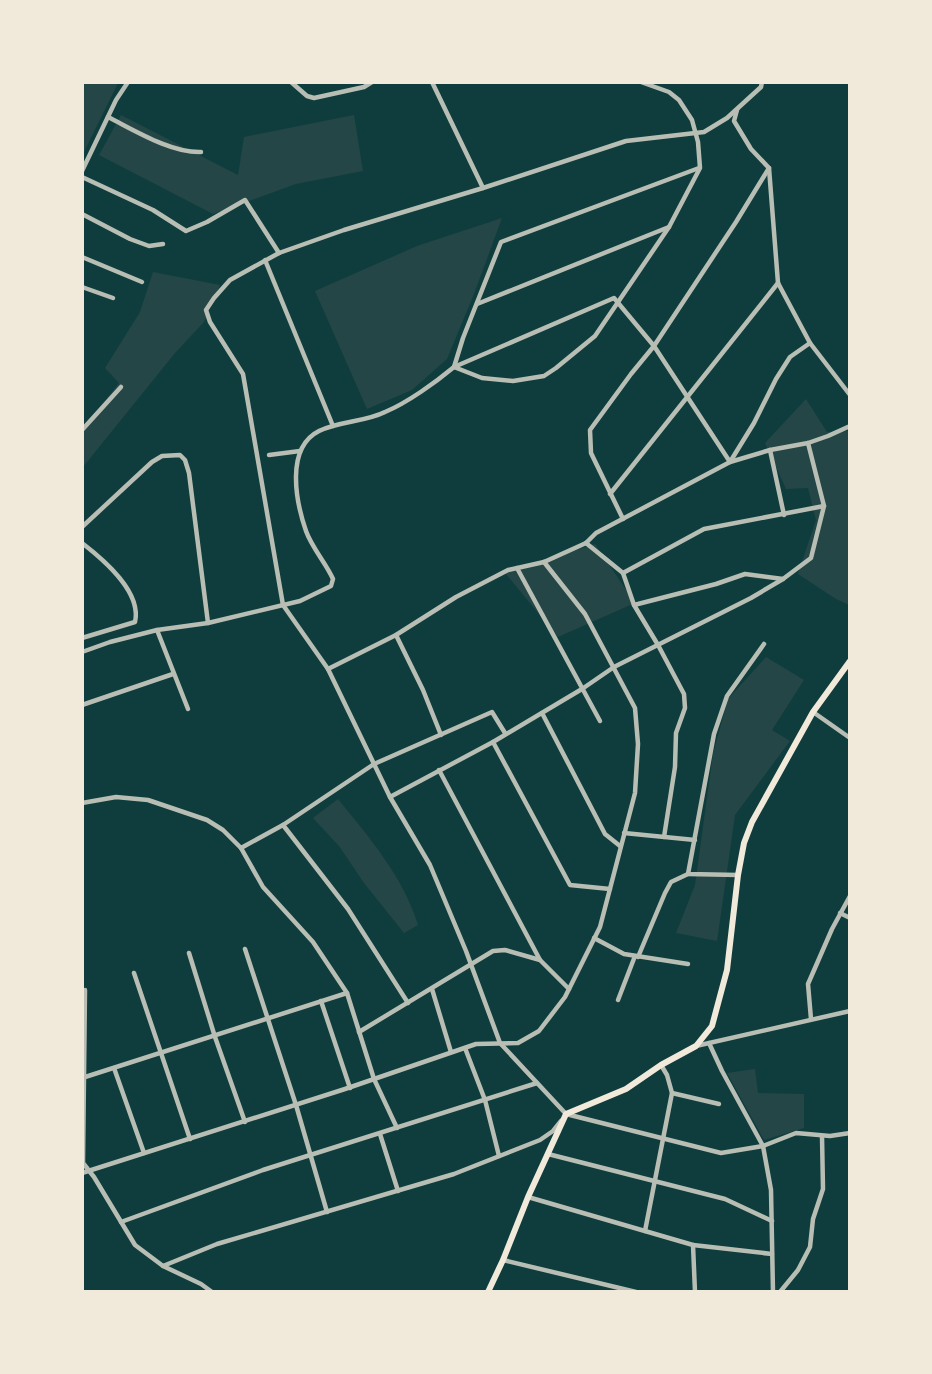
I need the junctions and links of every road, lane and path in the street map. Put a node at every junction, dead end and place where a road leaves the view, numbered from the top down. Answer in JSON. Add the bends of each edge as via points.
{"nodes":[{"id":1,"x":128,"y":82,"type":"edge"},
{"id":2,"x":291,"y":82,"type":"edge"},
{"id":3,"x":372,"y":82,"type":"edge"},
{"id":4,"x":432,"y":82,"type":"edge"},
{"id":5,"x":641,"y":82,"type":"edge"},
{"id":6,"x":762,"y":82,"type":"edge"},
{"id":7,"x":737,"y":110,"type":"junction"},
{"id":8,"x":108,"y":117,"type":"junction"},
{"id":9,"x":696,"y":131,"type":"junction"},
{"id":10,"x":201,"y":152,"type":"dead end"},
{"id":11,"x":700,"y":168,"type":"junction"},
{"id":12,"x":769,"y":168,"type":"junction"},
{"id":13,"x":82,"y":171,"type":"edge"},
{"id":14,"x":82,"y":177,"type":"edge"},
{"id":15,"x":483,"y":188,"type":"junction"},
{"id":16,"x":82,"y":214,"type":"edge"},
{"id":17,"x":669,"y":227,"type":"junction"},
{"id":18,"x":164,"y":244,"type":"dead end"},
{"id":19,"x":279,"y":253,"type":"junction"},
{"id":20,"x":82,"y":257,"type":"edge"},
{"id":21,"x":265,"y":260,"type":"junction"},
{"id":22,"x":142,"y":282,"type":"dead end"},
{"id":23,"x":778,"y":283,"type":"junction"},
{"id":24,"x":82,"y":286,"type":"edge"},
{"id":25,"x":113,"y":298,"type":"dead end"},
{"id":26,"x":619,"y":302,"type":"junction"},
{"id":27,"x":477,"y":304,"type":"junction"},
{"id":28,"x":810,"y":343,"type":"junction"},
{"id":29,"x":654,"y":346,"type":"junction"},
{"id":30,"x":454,"y":367,"type":"junction"},
{"id":31,"x":121,"y":387,"type":"dead end"},
{"id":32,"x":849,"y":396,"type":"edge"},
{"id":33,"x":688,"y":397,"type":"junction"},
{"id":34,"x":333,"y":426,"type":"junction"},
{"id":35,"x":849,"y":426,"type":"edge"},
{"id":36,"x":83,"y":429,"type":"edge"},
{"id":37,"x":808,"y":443,"type":"junction"},
{"id":38,"x":770,"y":450,"type":"junction"},
{"id":39,"x":300,"y":451,"type":"junction"},
{"id":40,"x":269,"y":455,"type":"dead end"},
{"id":41,"x":729,"y":462,"type":"junction"},
{"id":42,"x":610,"y":494,"type":"junction"},
{"id":43,"x":824,"y":506,"type":"junction"},
{"id":44,"x":784,"y":515,"type":"junction"},
{"id":45,"x":623,"y":519,"type":"junction"},
{"id":46,"x":82,"y":527,"type":"edge"},
{"id":47,"x":82,"y":543,"type":"edge"},
{"id":48,"x":586,"y":543,"type":"junction"},
{"id":49,"x":544,"y":562,"type":"junction"},
{"id":50,"x":517,"y":568,"type":"junction"},
{"id":51,"x":623,"y":573,"type":"junction"},
{"id":52,"x":783,"y":579,"type":"junction"},
{"id":53,"x":283,"y":605,"type":"junction"},
{"id":54,"x":634,"y":605,"type":"junction"},
{"id":55,"x":208,"y":623,"type":"junction"},
{"id":56,"x":157,"y":630,"type":"junction"},
{"id":57,"x":396,"y":635,"type":"junction"},
{"id":58,"x":82,"y":638,"type":"edge"},
{"id":59,"x":765,"y":644,"type":"dead end"},
{"id":60,"x":658,"y":645,"type":"junction"},
{"id":61,"x":82,"y":652,"type":"edge"},
{"id":62,"x":849,"y":661,"type":"edge"},
{"id":63,"x":614,"y":667,"type":"junction"},
{"id":64,"x":328,"y":669,"type":"junction"},
{"id":65,"x":173,"y":674,"type":"junction"},
{"id":66,"x":582,"y":689,"type":"junction"},
{"id":67,"x":82,"y":705,"type":"edge"},
{"id":68,"x":188,"y":709,"type":"dead end"},
{"id":69,"x":813,"y":712,"type":"junction"},
{"id":70,"x":542,"y":713,"type":"junction"},
{"id":71,"x":600,"y":721,"type":"dead end"},
{"id":72,"x":505,"y":733,"type":"junction"},
{"id":73,"x":441,"y":735,"type":"junction"},
{"id":74,"x":849,"y":738,"type":"edge"},
{"id":75,"x":493,"y":742,"type":"junction"},
{"id":76,"x":374,"y":764,"type":"junction"},
{"id":77,"x":439,"y":770,"type":"junction"},
{"id":78,"x":390,"y":798,"type":"junction"},
{"id":79,"x":82,"y":803,"type":"edge"},
{"id":80,"x":283,"y":825,"type":"junction"},
{"id":81,"x":624,"y":833,"type":"junction"},
{"id":82,"x":664,"y":837,"type":"junction"},
{"id":83,"x":695,"y":840,"type":"junction"},
{"id":84,"x":620,"y":846,"type":"junction"},
{"id":85,"x":241,"y":848,"type":"junction"},
{"id":86,"x":688,"y":874,"type":"junction"},
{"id":87,"x":738,"y":875,"type":"junction"},
{"id":88,"x":610,"y":889,"type":"junction"},
{"id":89,"x":849,"y":896,"type":"edge"},
{"id":90,"x":840,"y":913,"type":"junction"},
{"id":91,"x":849,"y":918,"type":"edge"},
{"id":92,"x":594,"y":938,"type":"junction"},
{"id":93,"x":245,"y":949,"type":"dead end"},
{"id":94,"x":189,"y":953,"type":"dead end"},
{"id":95,"x":636,"y":956,"type":"junction"},
{"id":96,"x":540,"y":960,"type":"junction"},
{"id":97,"x":688,"y":964,"type":"dead end"},
{"id":98,"x":471,"y":965,"type":"junction"},
{"id":99,"x":134,"y":973,"type":"dead end"},
{"id":100,"x":432,"y":988,"type":"junction"},
{"id":101,"x":569,"y":989,"type":"junction"},
{"id":102,"x":85,"y":990,"type":"dead end"},
{"id":103,"x":347,"y":993,"type":"junction"},
{"id":104,"x":618,"y":1000,"type":"dead end"},
{"id":105,"x":321,"y":1001,"type":"junction"},
{"id":106,"x":408,"y":1003,"type":"junction"},
{"id":107,"x":849,"y":1011,"type":"edge"},
{"id":108,"x":267,"y":1019,"type":"junction"},
{"id":109,"x":811,"y":1019,"type":"junction"},
{"id":110,"x":359,"y":1032,"type":"junction"},
{"id":111,"x":215,"y":1037,"type":"junction"},
{"id":112,"x":500,"y":1043,"type":"junction"},
{"id":113,"x":709,"y":1043,"type":"junction"},
{"id":114,"x":696,"y":1046,"type":"junction"},
{"id":115,"x":465,"y":1048,"type":"junction"},
{"id":116,"x":451,"y":1052,"type":"junction"},
{"id":117,"x":162,"y":1053,"type":"junction"},
{"id":118,"x":661,"y":1065,"type":"junction"},
{"id":119,"x":114,"y":1068,"type":"junction"},
{"id":120,"x":83,"y":1078,"type":"edge"},
{"id":121,"x":374,"y":1079,"type":"junction"},
{"id":122,"x":537,"y":1083,"type":"junction"},
{"id":123,"x":350,"y":1088,"type":"junction"},
{"id":124,"x":672,"y":1093,"type":"junction"},
{"id":125,"x":485,"y":1100,"type":"junction"},
{"id":126,"x":718,"y":1104,"type":"dead end"},
{"id":127,"x":296,"y":1105,"type":"junction"},
{"id":128,"x":566,"y":1114,"type":"junction"},
{"id":129,"x":245,"y":1122,"type":"junction"},
{"id":130,"x":396,"y":1128,"type":"junction"},
{"id":131,"x":849,"y":1133,"type":"edge"},
{"id":132,"x":380,"y":1134,"type":"junction"},
{"id":133,"x":822,"y":1136,"type":"junction"},
{"id":134,"x":190,"y":1139,"type":"junction"},
{"id":135,"x":663,"y":1140,"type":"junction"},
{"id":136,"x":763,"y":1146,"type":"junction"},
{"id":137,"x":144,"y":1154,"type":"junction"},
{"id":138,"x":548,"y":1154,"type":"junction"},
{"id":139,"x":311,"y":1155,"type":"junction"},
{"id":140,"x":499,"y":1156,"type":"junction"},
{"id":141,"x":85,"y":1172,"type":"edge"},
{"id":142,"x":655,"y":1182,"type":"junction"},
{"id":143,"x":398,"y":1191,"type":"junction"},
{"id":144,"x":528,"y":1197,"type":"junction"},
{"id":145,"x":327,"y":1212,"type":"junction"},
{"id":146,"x":772,"y":1221,"type":"junction"},
{"id":147,"x":121,"y":1222,"type":"junction"},
{"id":148,"x":645,"y":1231,"type":"junction"},
{"id":149,"x":693,"y":1245,"type":"junction"},
{"id":150,"x":772,"y":1254,"type":"junction"},
{"id":151,"x":503,"y":1260,"type":"junction"},
{"id":152,"x":163,"y":1266,"type":"junction"},
{"id":153,"x":212,"y":1292,"type":"edge"},
{"id":154,"x":488,"y":1292,"type":"edge"},
{"id":155,"x":636,"y":1292,"type":"edge"},
{"id":156,"x":694,"y":1292,"type":"edge"},
{"id":157,"x":773,"y":1292,"type":"edge"},
{"id":158,"x":780,"y":1292,"type":"edge"}],
"edges":[{"from":1,"to":8,"type":"street"},
{"from":2,"to":3,"type":"street","via":[[314,98]]},
{"from":4,"to":15,"type":"street"},
{"from":5,"to":9,"type":"street","via":[[680,100]]},
{"from":6,"to":7,"type":"street"},
{"from":7,"to":9,"type":"street","via":[[704,132]]},
{"from":7,"to":12,"type":"street","via":[[734,121]]},
{"from":8,"to":10,"type":"street","via":[[152,140],[190,153]]},
{"from":8,"to":13,"type":"street"},
{"from":9,"to":11,"type":"street"},
{"from":9,"to":15,"type":"street","via":[[626,141]]},
{"from":11,"to":17,"type":"street"},
{"from":11,"to":27,"type":"street","via":[[501,242]]},
{"from":12,"to":23,"type":"street"},
{"from":12,"to":29,"type":"street"},
{"from":14,"to":19,"type":"street","via":[[153,210],[186,231],[245,200]]},
{"from":15,"to":19,"type":"street"},
{"from":16,"to":18,"type":"street","via":[[130,240],[149,246]]},
{"from":17,"to":26,"type":"street"},
{"from":17,"to":27,"type":"street"},
{"from":19,"to":21,"type":"street"},
{"from":20,"to":22,"type":"street"},
{"from":21,"to":34,"type":"street"},
{"from":21,"to":53,"type":"street","via":[[230,280],[206,310],[243,374]]},
{"from":23,"to":28,"type":"street"},
{"from":23,"to":33,"type":"street"},
{"from":24,"to":25,"type":"street"},
{"from":26,"to":29,"type":"street"},
{"from":26,"to":30,"type":"street","via":[[614,298]]},
{"from":26,"to":30,"type":"street","via":[[595,336],[544,376],[513,381],[475,376]]},
{"from":27,"to":30,"type":"street"},
{"from":28,"to":32,"type":"street"},
{"from":28,"to":41,"type":"street","via":[[790,357]]},
{"from":29,"to":33,"type":"street"},
{"from":29,"to":42,"type":"street","via":[[590,430],[591,453]]},
{"from":30,"to":34,"type":"street","via":[[385,413]]},
{"from":31,"to":36,"type":"street"},
{"from":33,"to":41,"type":"street"},
{"from":33,"to":42,"type":"street"},
{"from":34,"to":39,"type":"street","via":[[305,441]]},
{"from":35,"to":37,"type":"street"},
{"from":37,"to":38,"type":"street"},
{"from":37,"to":43,"type":"street"},
{"from":38,"to":41,"type":"street"},
{"from":38,"to":44,"type":"street"},
{"from":39,"to":40,"type":"street"},
{"from":39,"to":53,"type":"street","via":[[296,479],[300,511],[307,534],[333,579],[331,586]]},
{"from":41,"to":45,"type":"street"},
{"from":42,"to":45,"type":"street"},
{"from":43,"to":44,"type":"street"},
{"from":43,"to":52,"type":"street","via":[[811,558]]},
{"from":44,"to":51,"type":"street","via":[[704,530]]},
{"from":45,"to":48,"type":"street","via":[[596,532]]},
{"from":46,"to":55,"type":"street","via":[[152,462],[162,456],[180,455],[189,473]]},
{"from":47,"to":58,"type":"street","via":[[121,580],[136,614],[135,622],[127,626]]},
{"from":48,"to":49,"type":"street"},
{"from":48,"to":51,"type":"street"},
{"from":49,"to":50,"type":"street"},
{"from":49,"to":63,"type":"street","via":[[585,614]]},
{"from":50,"to":57,"type":"street","via":[[456,597]]},
{"from":50,"to":66,"type":"street"},
{"from":51,"to":54,"type":"street"},
{"from":52,"to":54,"type":"street","via":[[745,574]]},
{"from":52,"to":60,"type":"street"},
{"from":53,"to":55,"type":"street"},
{"from":53,"to":64,"type":"street"},
{"from":54,"to":60,"type":"street"},
{"from":55,"to":56,"type":"street"},
{"from":56,"to":61,"type":"street"},
{"from":56,"to":65,"type":"street"},
{"from":57,"to":64,"type":"street"},
{"from":57,"to":73,"type":"street"},
{"from":59,"to":83,"type":"street","via":[[727,696],[714,734]]},
{"from":60,"to":63,"type":"street"},
{"from":60,"to":82,"type":"street","via":[[684,694],[685,708],[676,733],[675,768]]},
{"from":62,"to":69,"type":"main road"},
{"from":63,"to":66,"type":"street"},
{"from":63,"to":81,"type":"street","via":[[635,708],[638,744],[635,793]]},
{"from":64,"to":76,"type":"street"},
{"from":65,"to":67,"type":"street"},
{"from":65,"to":68,"type":"street"},
{"from":66,"to":70,"type":"street"},
{"from":66,"to":71,"type":"street"},
{"from":69,"to":74,"type":"street"},
{"from":69,"to":87,"type":"main road","via":[[752,822]]},
{"from":70,"to":72,"type":"street"},
{"from":70,"to":84,"type":"street","via":[[605,834]]},
{"from":72,"to":73,"type":"street","via":[[492,712]]},
{"from":72,"to":75,"type":"street"},
{"from":73,"to":76,"type":"street"},
{"from":75,"to":77,"type":"street"},
{"from":75,"to":88,"type":"street","via":[[570,885]]},
{"from":76,"to":78,"type":"street"},
{"from":76,"to":80,"type":"street"},
{"from":77,"to":78,"type":"street"},
{"from":77,"to":96,"type":"street"},
{"from":78,"to":98,"type":"street","via":[[430,865]]},
{"from":79,"to":85,"type":"street","via":[[116,796],[166,805],[207,820]]},
{"from":80,"to":85,"type":"street"},
{"from":80,"to":106,"type":"street","via":[[348,909]]},
{"from":81,"to":82,"type":"street"},
{"from":81,"to":84,"type":"street"},
{"from":82,"to":83,"type":"street"},
{"from":83,"to":86,"type":"street"},
{"from":84,"to":88,"type":"street"},
{"from":85,"to":103,"type":"street","via":[[263,887],[313,942]]},
{"from":86,"to":87,"type":"street"},
{"from":86,"to":95,"type":"street","via":[[671,882],[664,893]]},
{"from":87,"to":114,"type":"main road","via":[[727,970],[712,1026]]},
{"from":88,"to":92,"type":"street"},
{"from":89,"to":90,"type":"street"},
{"from":90,"to":91,"type":"street"},
{"from":90,"to":109,"type":"street","via":[[808,984]]},
{"from":92,"to":95,"type":"street"},
{"from":92,"to":101,"type":"street"},
{"from":93,"to":108,"type":"street"},
{"from":94,"to":111,"type":"street"},
{"from":95,"to":97,"type":"street"},
{"from":95,"to":104,"type":"street"},
{"from":96,"to":98,"type":"street","via":[[505,950],[493,951]]},
{"from":96,"to":101,"type":"street"},
{"from":98,"to":100,"type":"street"},
{"from":98,"to":112,"type":"street"},
{"from":99,"to":117,"type":"street"},
{"from":100,"to":106,"type":"street"},
{"from":100,"to":116,"type":"street"},
{"from":101,"to":112,"type":"street","via":[[539,1031],[518,1043]]},
{"from":102,"to":120,"type":"street"},
{"from":103,"to":105,"type":"street"},
{"from":103,"to":110,"type":"street"},
{"from":105,"to":108,"type":"street"},
{"from":105,"to":123,"type":"street"},
{"from":106,"to":110,"type":"street"},
{"from":107,"to":109,"type":"street"},
{"from":108,"to":111,"type":"street"},
{"from":108,"to":127,"type":"street"},
{"from":109,"to":113,"type":"street"},
{"from":110,"to":121,"type":"street"},
{"from":111,"to":117,"type":"street"},
{"from":111,"to":129,"type":"street"},
{"from":112,"to":115,"type":"street"},
{"from":112,"to":122,"type":"street"},
{"from":113,"to":114,"type":"street"},
{"from":113,"to":136,"type":"street"},
{"from":114,"to":118,"type":"main road"},
{"from":115,"to":116,"type":"street"},
{"from":115,"to":125,"type":"street"},
{"from":116,"to":121,"type":"street"},
{"from":117,"to":119,"type":"street"},
{"from":117,"to":134,"type":"street"},
{"from":118,"to":124,"type":"street"},
{"from":118,"to":128,"type":"main road","via":[[626,1089]]},
{"from":119,"to":120,"type":"street"},
{"from":119,"to":137,"type":"street"},
{"from":120,"to":141,"type":"street"},
{"from":121,"to":123,"type":"street"},
{"from":121,"to":130,"type":"street"},
{"from":122,"to":125,"type":"street"},
{"from":122,"to":128,"type":"street"},
{"from":123,"to":127,"type":"street"},
{"from":124,"to":126,"type":"street"},
{"from":124,"to":135,"type":"street"},
{"from":125,"to":130,"type":"street"},
{"from":125,"to":140,"type":"street"},
{"from":127,"to":129,"type":"street"},
{"from":127,"to":139,"type":"street"},
{"from":128,"to":135,"type":"street"},
{"from":128,"to":138,"type":"main road"},
{"from":128,"to":140,"type":"street","via":[[540,1140]]},
{"from":129,"to":134,"type":"street"},
{"from":130,"to":132,"type":"street"},
{"from":131,"to":133,"type":"street"},
{"from":132,"to":139,"type":"street"},
{"from":132,"to":143,"type":"street"},
{"from":133,"to":136,"type":"street","via":[[796,1133]]},
{"from":133,"to":158,"type":"street","via":[[823,1189],[813,1219],[810,1247]]},
{"from":134,"to":137,"type":"street"},
{"from":135,"to":136,"type":"street","via":[[721,1153]]},
{"from":135,"to":142,"type":"street"},
{"from":136,"to":146,"type":"street"},
{"from":137,"to":141,"type":"street"},
{"from":138,"to":142,"type":"street"},
{"from":138,"to":144,"type":"main road"},
{"from":139,"to":145,"type":"street"},
{"from":139,"to":147,"type":"street"},
{"from":140,"to":143,"type":"street"},
{"from":141,"to":147,"type":"street","via":[[94,1177]]},
{"from":142,"to":146,"type":"street","via":[[725,1199]]},
{"from":142,"to":148,"type":"street"},
{"from":143,"to":145,"type":"street"},
{"from":144,"to":148,"type":"street"},
{"from":144,"to":151,"type":"main road"},
{"from":145,"to":152,"type":"street","via":[[217,1244]]},
{"from":146,"to":150,"type":"street"},
{"from":147,"to":152,"type":"street","via":[[135,1245]]},
{"from":148,"to":149,"type":"street"},
{"from":149,"to":150,"type":"street"},
{"from":149,"to":156,"type":"street"},
{"from":150,"to":157,"type":"street"},
{"from":151,"to":154,"type":"main road"},
{"from":151,"to":155,"type":"street"},
{"from":152,"to":153,"type":"street"}]}
